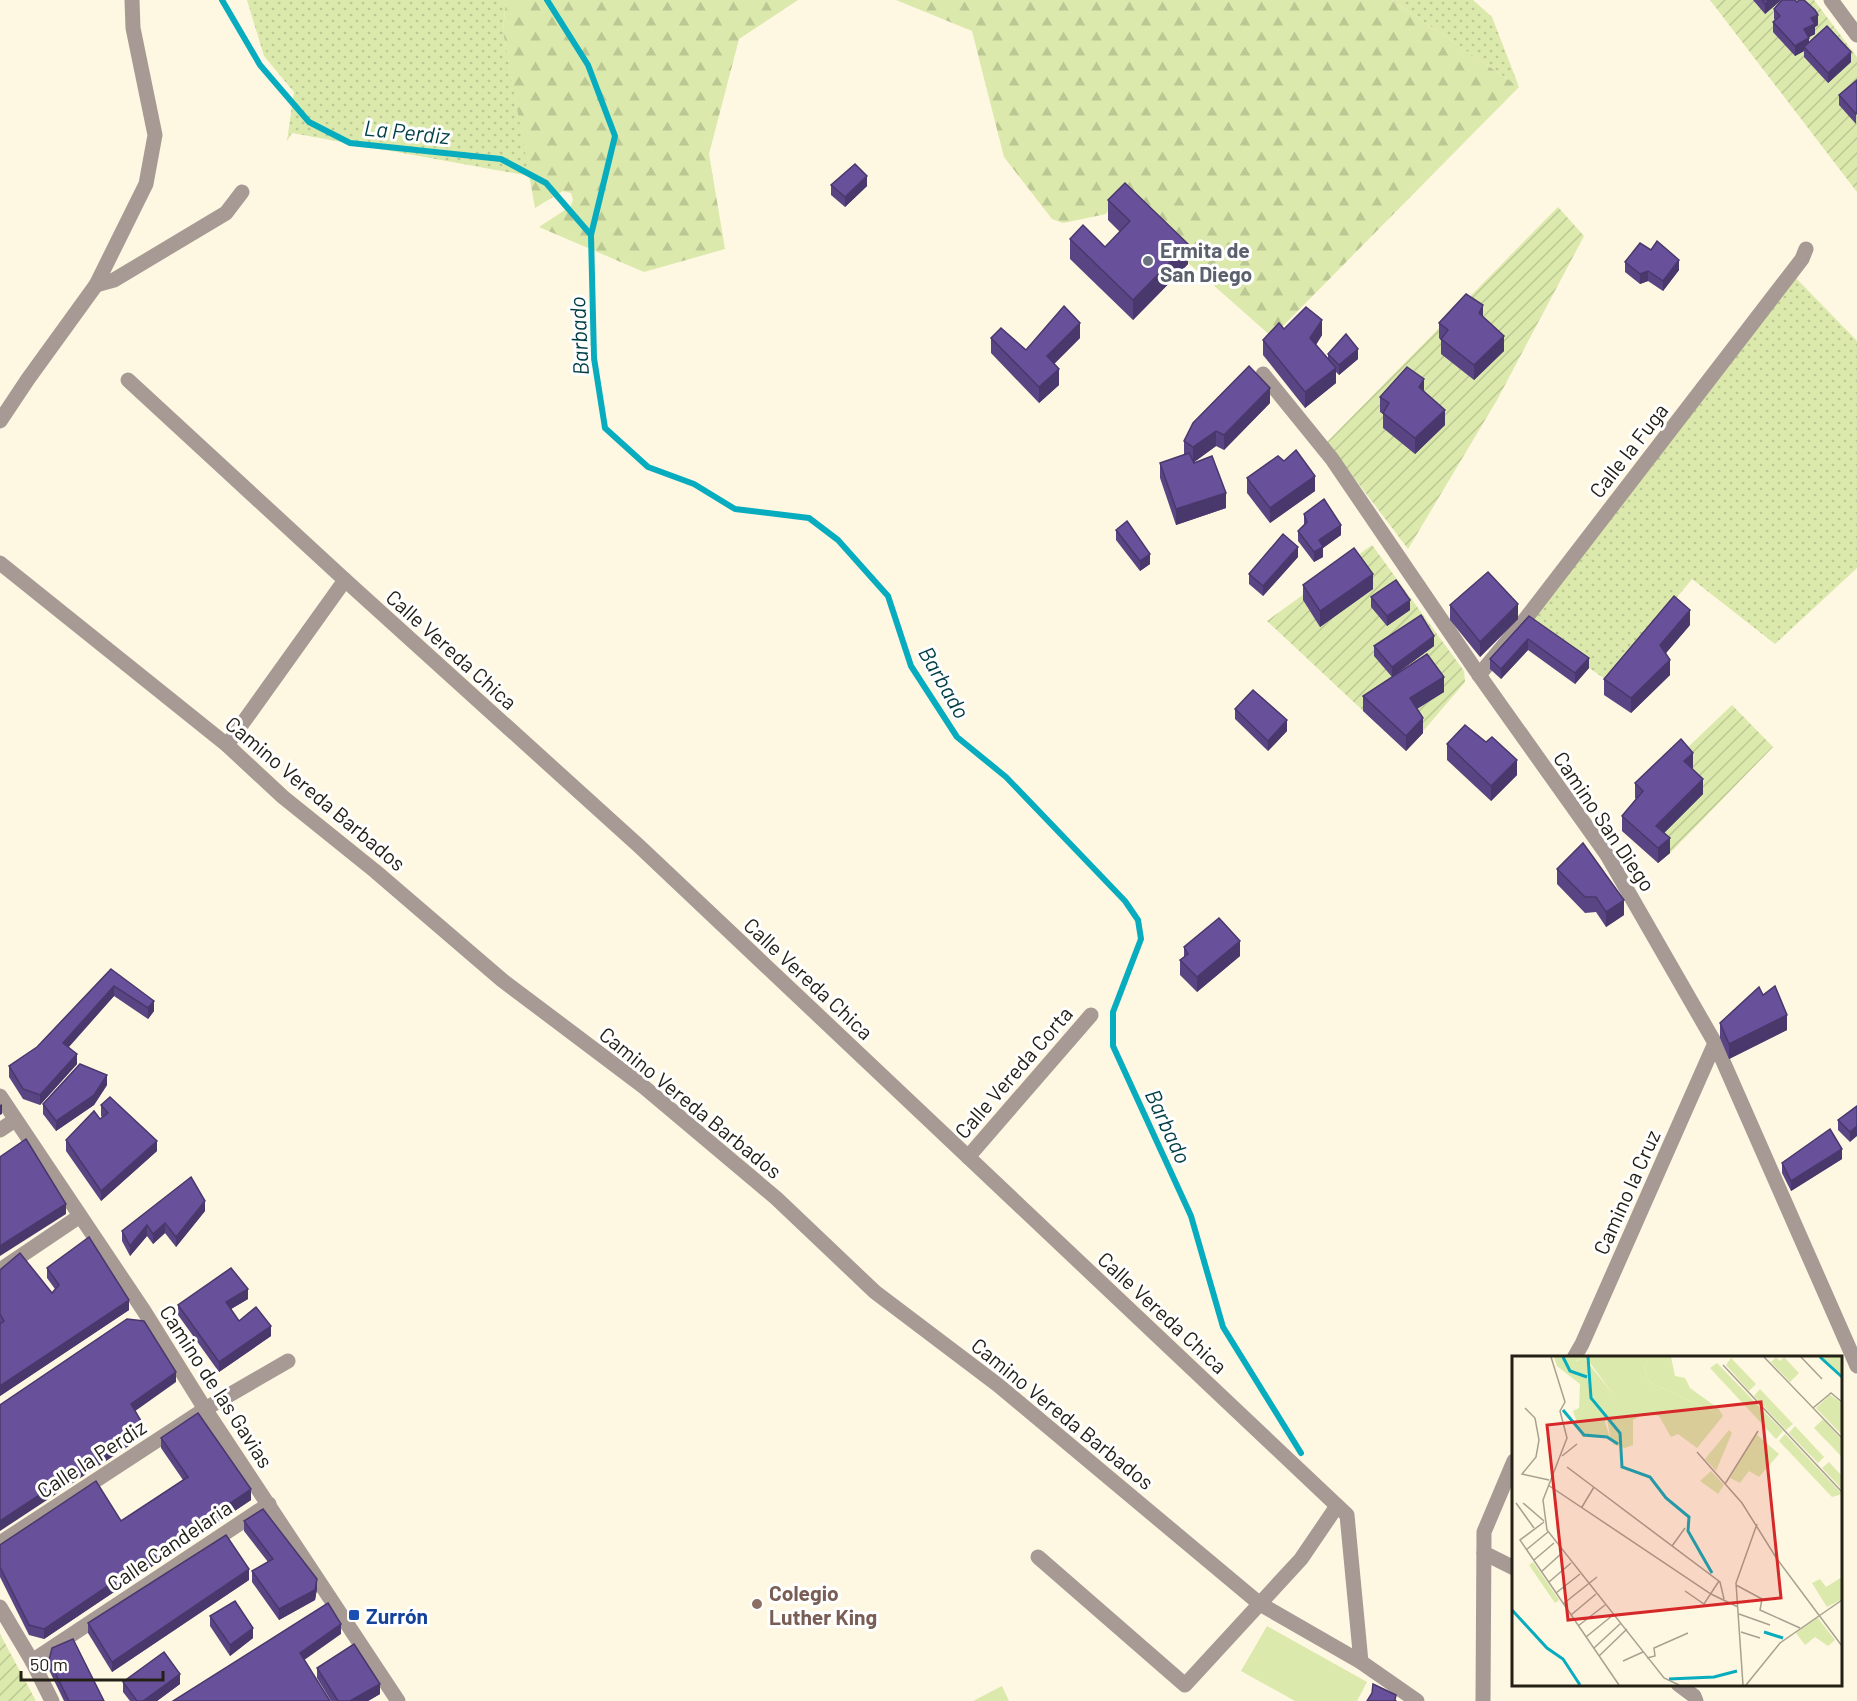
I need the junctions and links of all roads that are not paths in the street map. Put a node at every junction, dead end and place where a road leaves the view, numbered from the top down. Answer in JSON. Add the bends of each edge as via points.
{"nodes":[{"id":1,"x":132,"y":0,"type":"edge"},
{"id":2,"x":1831,"y":0,"type":"edge"},
{"id":3,"x":1857,"y":35,"type":"edge"},
{"id":4,"x":242,"y":192,"type":"dead end"},
{"id":5,"x":1806,"y":249,"type":"dead end"},
{"id":6,"x":96,"y":285,"type":"junction"},
{"id":7,"x":1263,"y":374,"type":"dead end"},
{"id":8,"x":128,"y":380,"type":"dead end"},
{"id":9,"x":0,"y":421,"type":"edge"},
{"id":10,"x":0,"y":563,"type":"edge"},
{"id":11,"x":345,"y":580,"type":"junction"},
{"id":12,"x":1479,"y":675,"type":"junction"},
{"id":13,"x":227,"y":745,"type":"junction"},
{"id":14,"x":1091,"y":1015,"type":"dead end"},
{"id":15,"x":1715,"y":1043,"type":"junction"},
{"id":16,"x":0,"y":1096,"type":"edge"},
{"id":17,"x":15,"y":1120,"type":"junction"},
{"id":18,"x":0,"y":1130,"type":"edge"},
{"id":19,"x":968,"y":1157,"type":"junction"},
{"id":20,"x":80,"y":1216,"type":"junction"},
{"id":21,"x":0,"y":1270,"type":"edge"},
{"id":22,"x":1575,"y":1356,"type":"edge"},
{"id":23,"x":288,"y":1360,"type":"dead end"},
{"id":24,"x":1857,"y":1366,"type":"edge"},
{"id":25,"x":205,"y":1409,"type":"junction"},
{"id":26,"x":1512,"y":1466,"type":"edge"},
{"id":27,"x":269,"y":1504,"type":"junction"},
{"id":28,"x":1337,"y":1506,"type":"junction"},
{"id":29,"x":0,"y":1543,"type":"edge"},
{"id":30,"x":1484,"y":1553,"type":"junction"},
{"id":31,"x":1038,"y":1557,"type":"dead end"},
{"id":32,"x":1512,"y":1567,"type":"edge"},
{"id":33,"x":1260,"y":1604,"type":"junction"},
{"id":34,"x":0,"y":1607,"type":"edge"},
{"id":35,"x":32,"y":1661,"type":"junction"},
{"id":36,"x":1361,"y":1662,"type":"junction"},
{"id":37,"x":1681,"y":1686,"type":"edge"},
{"id":38,"x":395,"y":1700,"type":"edge"},
{"id":39,"x":52,"y":1701,"type":"edge"},
{"id":40,"x":1417,"y":1701,"type":"edge"},
{"id":41,"x":1483,"y":1701,"type":"edge"},
{"id":42,"x":1695,"y":1701,"type":"edge"}],
"edges":[{"from":1,"to":6,"type":"street","via":[[155,135],[146,184]]},
{"from":2,"to":3,"type":"street"},
{"from":4,"to":6,"type":"street","via":[[226,213],[114,280]]},
{"from":5,"to":12,"type":"street","name":"Calle la Fuga"},
{"from":6,"to":9,"type":"street"},
{"from":7,"to":12,"type":"street","name":"Camino San Diego","via":[[1332,459]]},
{"from":8,"to":11,"type":"street","name":"Calle Vereda Chica"},
{"from":10,"to":13,"type":"street","name":"Camino Vereda Barbados"},
{"from":11,"to":13,"type":"street"},
{"from":11,"to":19,"type":"street","name":"Calle Vereda Chica","via":[[639,846]]},
{"from":12,"to":15,"type":"street","name":"Camino San Diego","via":[[1607,855]]},
{"from":13,"to":33,"type":"street","name":"Camino Vereda Barbados","via":[[502,980],[644,1087],[776,1198],[875,1292],[1007,1392]]},
{"from":14,"to":19,"type":"street","name":"Calle Vereda Corta"},
{"from":15,"to":22,"type":"street","name":"Camino la Cruz"},
{"from":15,"to":24,"type":"street","name":"Camino San Diego"},
{"from":16,"to":17,"type":"street","name":"Camino de las Gavias"},
{"from":17,"to":18,"type":"street"},
{"from":17,"to":20,"type":"street","name":"Camino de las Gavias"},
{"from":19,"to":28,"type":"street","name":"Calle Vereda Chica"},
{"from":20,"to":21,"type":"street"},
{"from":20,"to":25,"type":"street","name":"Camino de las Gavias","via":[[139,1314]]},
{"from":23,"to":25,"type":"street","name":"Calle la Perdiz"},
{"from":25,"to":27,"type":"street","name":"Camino de las Gavias"},
{"from":25,"to":29,"type":"street","name":"Calle la Perdiz"},
{"from":26,"to":30,"type":"street","via":[[1484,1532]]},
{"from":27,"to":35,"type":"street","name":"Calle Candelaria"},
{"from":27,"to":38,"type":"street","name":"Camino de las Gavias","via":[[328,1606]]},
{"from":28,"to":33,"type":"street","via":[[1301,1559]]},
{"from":28,"to":36,"type":"street","name":"Calle Vereda Chica","via":[[1347,1515]]},
{"from":30,"to":32,"type":"street"},
{"from":30,"to":41,"type":"street"},
{"from":31,"to":33,"type":"street","via":[[1185,1685]]},
{"from":33,"to":36,"type":"street","name":"Camino Vereda Barbados"},
{"from":34,"to":35,"type":"street"},
{"from":35,"to":39,"type":"street"},
{"from":36,"to":40,"type":"street","name":"Camino Vereda Barbados"},
{"from":37,"to":42,"type":"street"}]}
